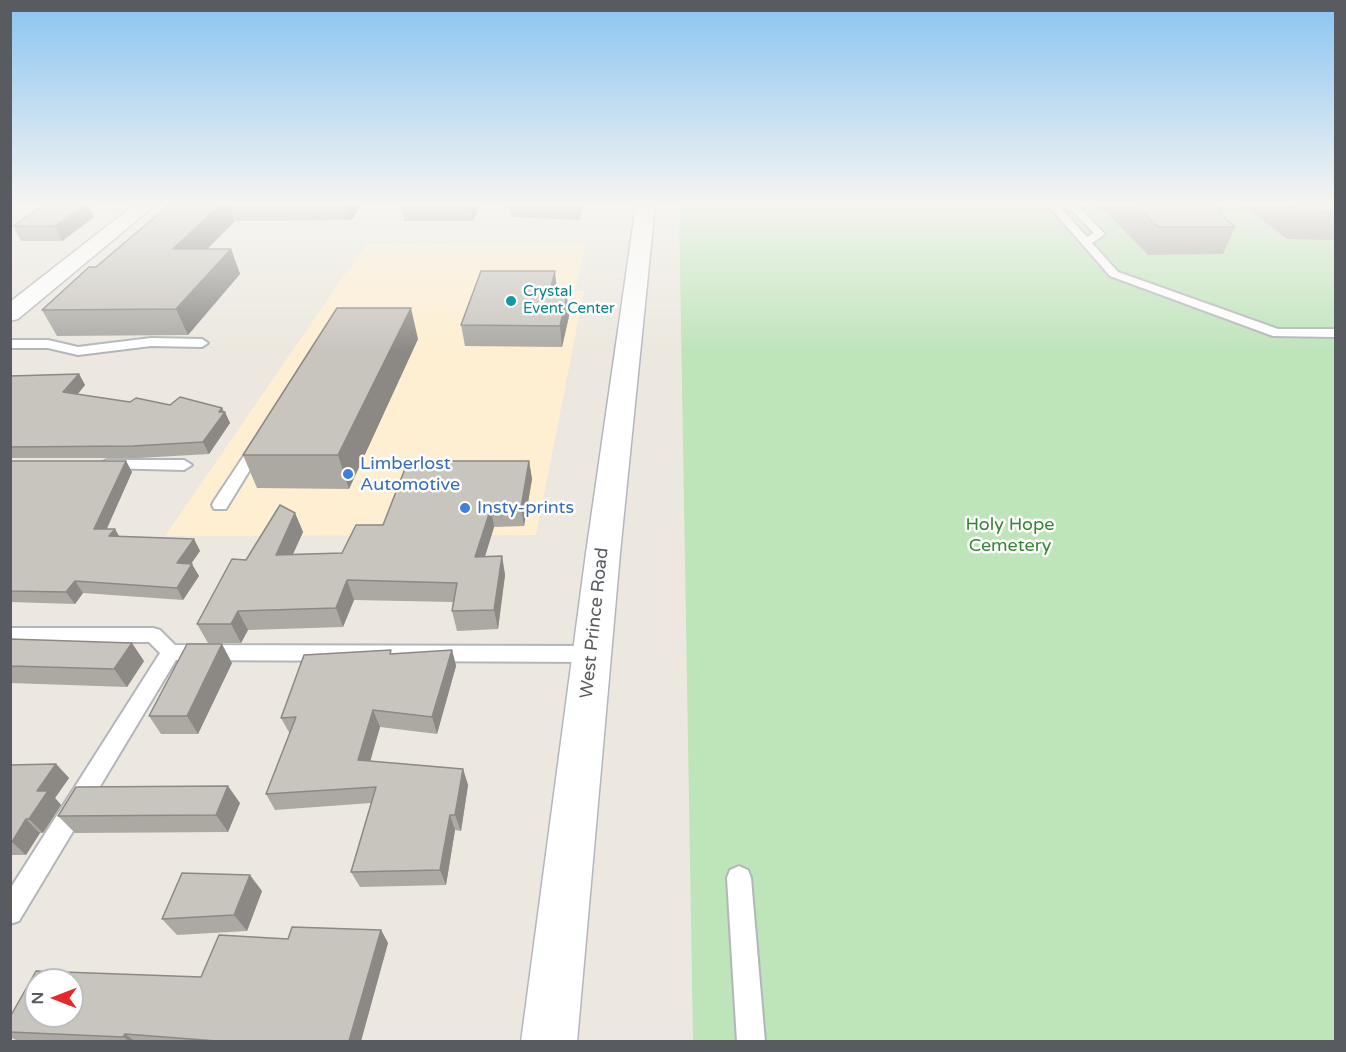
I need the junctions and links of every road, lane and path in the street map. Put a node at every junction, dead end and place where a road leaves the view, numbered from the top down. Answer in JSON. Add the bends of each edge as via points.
{"nodes":[{"id":1,"x":85,"y":254,"type":"edge"},
{"id":2,"x":640,"y":254,"type":"edge"},
{"id":3,"x":1097,"y":254,"type":"edge"},
{"id":4,"x":10,"y":314,"type":"edge"},
{"id":5,"x":1335,"y":333,"type":"edge"},
{"id":6,"x":202,"y":343,"type":"dead end"},
{"id":7,"x":10,"y":344,"type":"edge"},
{"id":8,"x":269,"y":428,"type":"edge"},
{"id":9,"x":92,"y":465,"type":"edge"},
{"id":10,"x":184,"y":465,"type":"dead end"},
{"id":11,"x":220,"y":505,"type":"dead end"},
{"id":12,"x":10,"y":635,"type":"edge"},
{"id":13,"x":171,"y":652,"type":"junction"},
{"id":14,"x":591,"y":654,"type":"junction"},
{"id":15,"x":739,"y":878,"type":"dead end"},
{"id":16,"x":10,"y":912,"type":"edge"},
{"id":17,"x":549,"y":1041,"type":"edge"},
{"id":18,"x":752,"y":1041,"type":"edge"}],
"edges":[{"from":1,"to":4,"type":"main road"},
{"from":2,"to":14,"type":"main road","name":"West Prince Road"},
{"from":3,"to":5,"type":"lane","via":[[1114,273],[1277,333]]},
{"from":6,"to":7,"type":"lane","via":[[151,342],[78,351],[48,344]]},
{"from":8,"to":11,"type":"lane"},
{"from":9,"to":10,"type":"lane"},
{"from":12,"to":13,"type":"lane","via":[[153,634]]},
{"from":13,"to":14,"type":"lane"},
{"from":13,"to":16,"type":"lane"},
{"from":14,"to":17,"type":"main road","name":"West Prince Road"},
{"from":15,"to":18,"type":"lane"}]}
